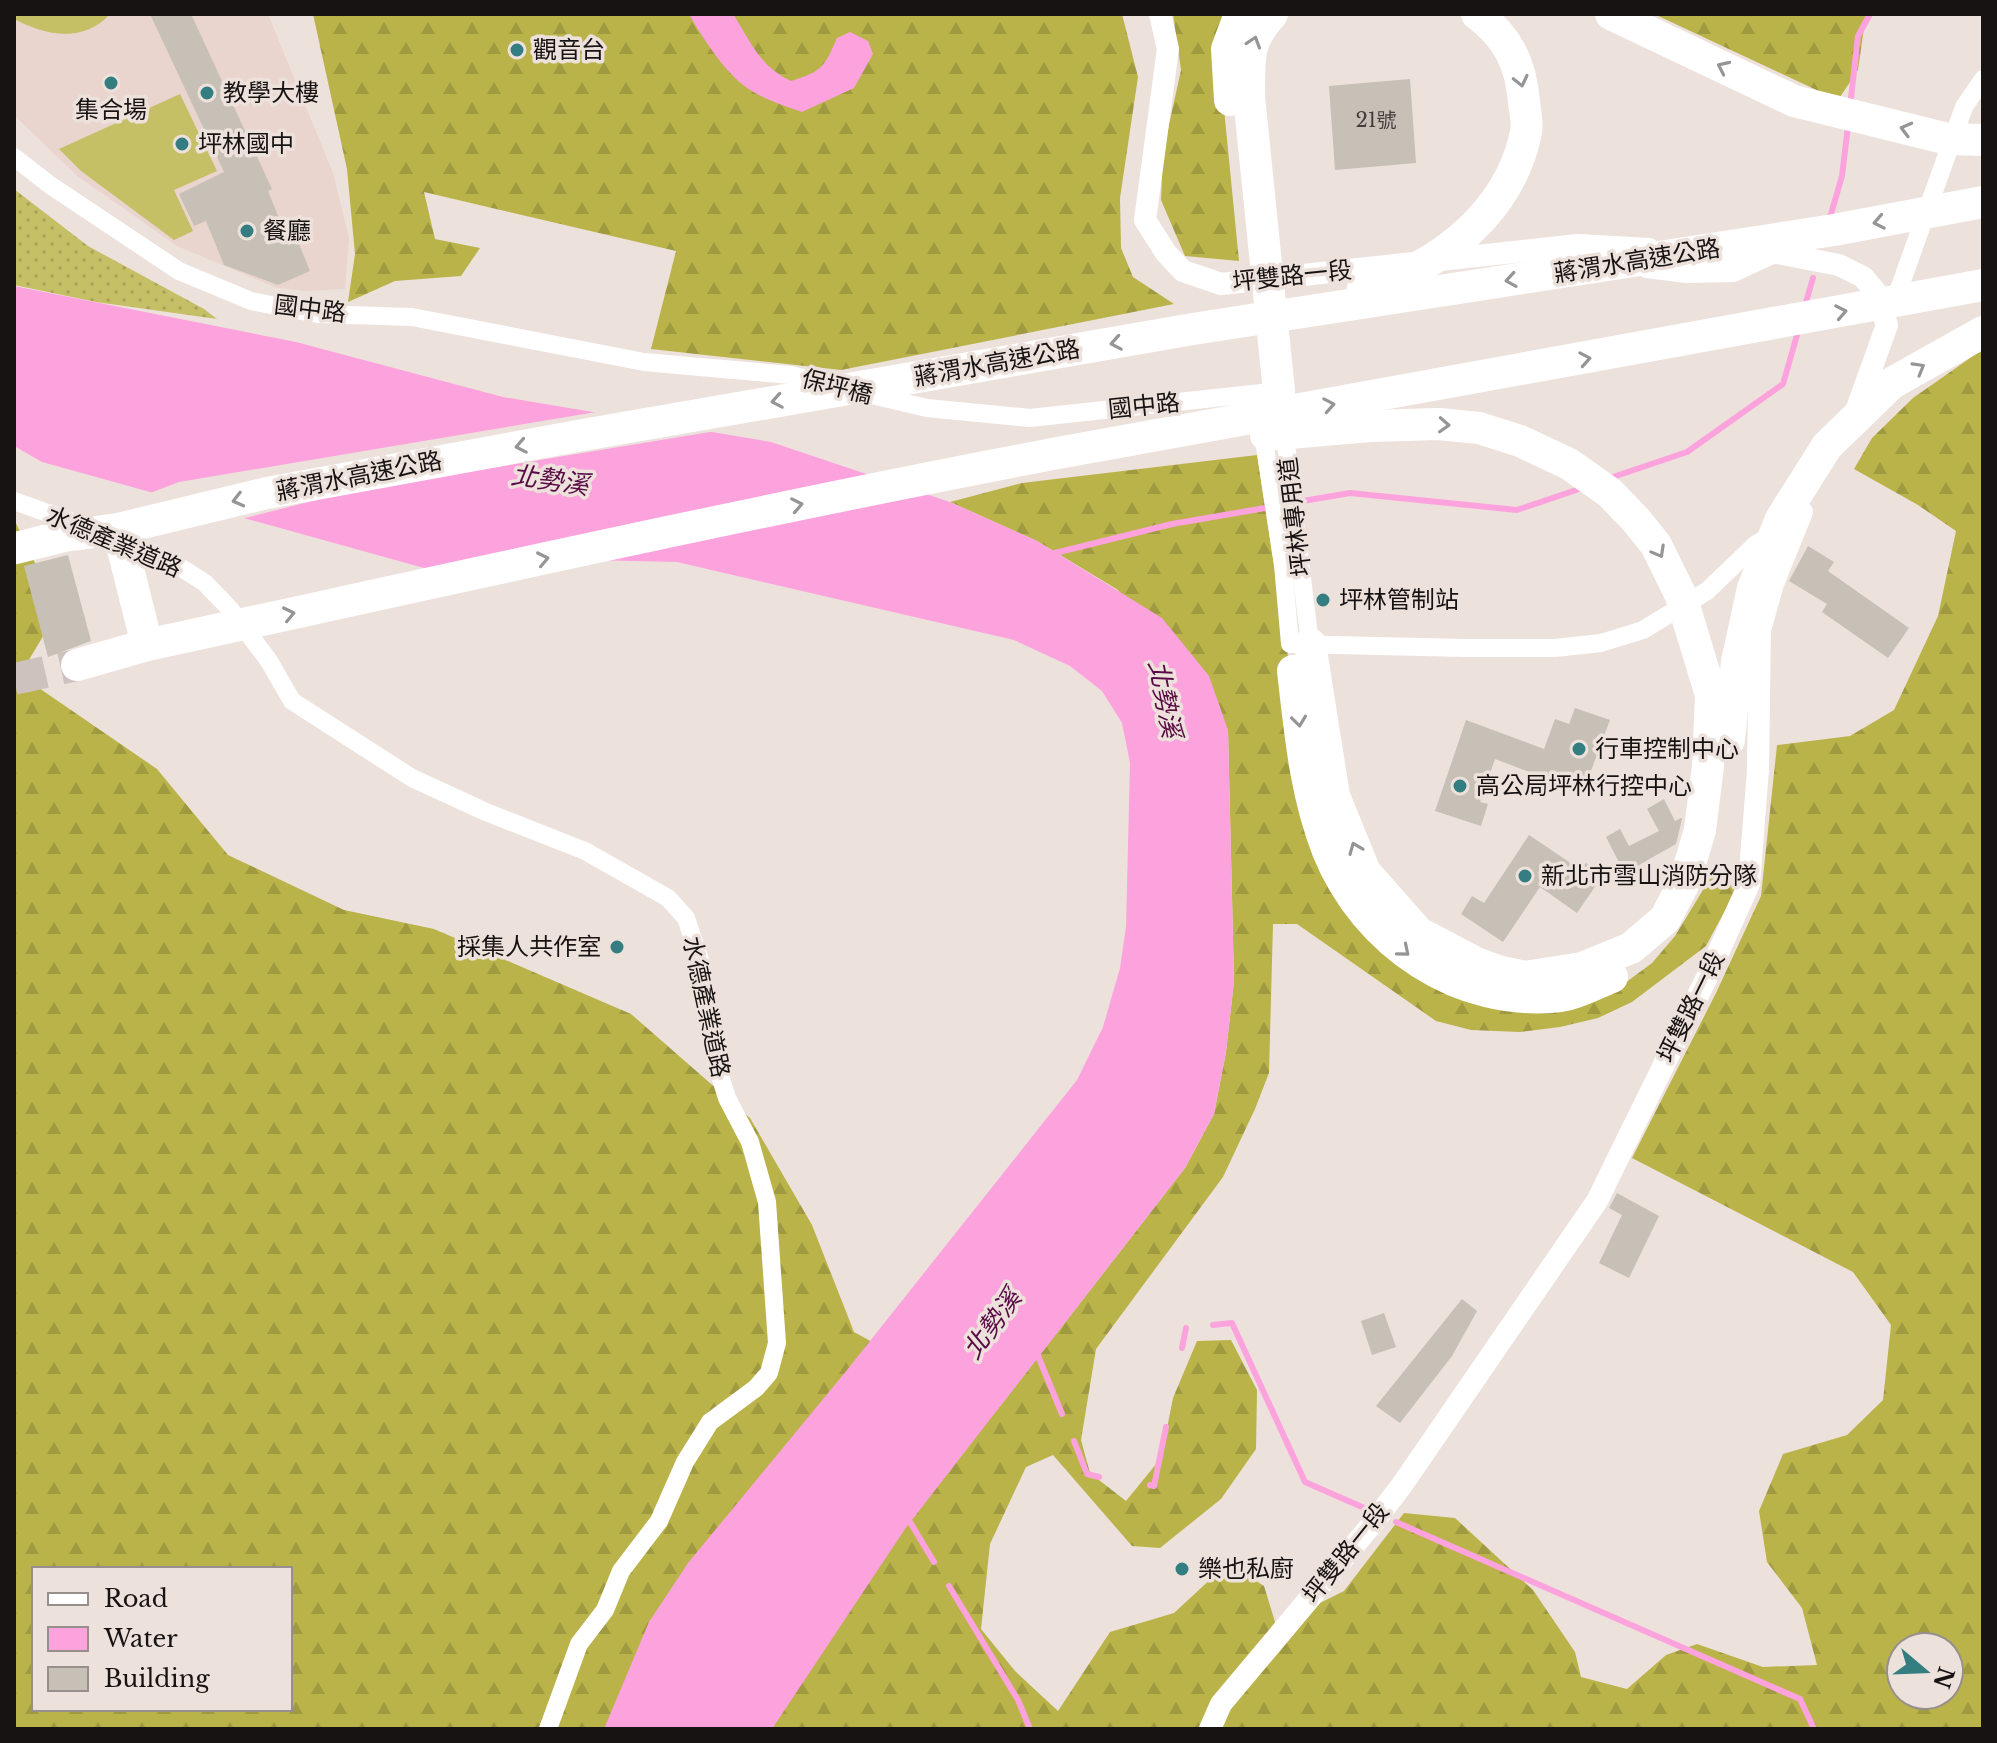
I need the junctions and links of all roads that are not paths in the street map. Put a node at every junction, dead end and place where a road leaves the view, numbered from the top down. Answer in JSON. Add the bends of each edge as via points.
{"nodes":[{"id":1,"x":1160,"y":14,"type":"edge"},
{"id":2,"x":1240,"y":14,"type":"edge"},
{"id":3,"x":1272,"y":14,"type":"edge"},
{"id":4,"x":1611,"y":14,"type":"edge"},
{"id":5,"x":1479,"y":15,"type":"edge"},
{"id":6,"x":1983,"y":79,"type":"edge"},
{"id":7,"x":1983,"y":140,"type":"edge"},
{"id":8,"x":14,"y":157,"type":"edge"},
{"id":9,"x":1983,"y":202,"type":"edge"},
{"id":10,"x":1255,"y":262,"type":"junction"},
{"id":11,"x":1983,"y":285,"type":"edge"},
{"id":12,"x":1887,"y":325,"type":"junction"},
{"id":13,"x":1193,"y":329,"type":"junction"},
{"id":14,"x":1983,"y":332,"type":"edge"},
{"id":15,"x":644,"y":362,"type":"joint"},
{"id":16,"x":1268,"y":392,"type":"junction"},
{"id":17,"x":1030,"y":418,"type":"joint"},
{"id":18,"x":1060,"y":453,"type":"junction"},
{"id":19,"x":14,"y":501,"type":"edge"},
{"id":20,"x":1798,"y":519,"type":"junction"},
{"id":21,"x":118,"y":529,"type":"junction"},
{"id":22,"x":16,"y":548,"type":"dead end"},
{"id":23,"x":1292,"y":564,"type":"junction"},
{"id":24,"x":1300,"y":644,"type":"junction"},
{"id":25,"x":147,"y":645,"type":"junction"},
{"id":26,"x":91,"y":662,"type":"tunnel mouth"},
{"id":27,"x":548,"y":1729,"type":"edge"},
{"id":28,"x":1210,"y":1729,"type":"edge"}],
"edges":[{"from":1,"to":12,"type":"street","name":"坪雙路一段","via":[[1168,49],[1145,220],[1183,271],[1221,284],[1578,245],[1772,252],[1839,265],[1863,277],[1875,291]]},
{"from":2,"to":10,"type":"highway","via":[[1227,49]]},
{"from":10,"to":3,"type":"highway","one_way":true,"via":[[1250,50],[1256,32]]},
{"from":7,"to":4,"type":"highway","one_way":true,"via":[[1948,139],[1794,101]]},
{"from":5,"to":13,"type":"highway","one_way":true,"via":[[1512,50],[1527,130],[1512,177],[1486,217],[1403,275],[1350,293]]},
{"from":6,"to":12,"type":"street","via":[[1964,107]]},
{"from":8,"to":15,"type":"street","name":"國中路","via":[[179,271],[251,301],[317,314],[412,317]]},
{"from":9,"to":13,"type":"highway","name":"蔣渭水高速公路","one_way":true},
{"from":10,"to":16,"type":"highway"},
{"from":18,"to":11,"type":"highway","one_way":true},
{"from":12,"to":20,"type":"street","name":"坪雙路一段","via":[[1838,451]]},
{"from":13,"to":21,"type":"highway","name":"蔣渭水高速公路","one_way":true,"via":[[492,451],[267,493]]},
{"from":24,"to":14,"type":"highway","one_way":true,"via":[[1305,769],[1328,851],[1353,900],[1411,958],[1449,979],[1499,996],[1562,996],[1614,976],[1665,939],[1697,897],[1722,806],[1737,662],[1753,588],[1781,519],[1827,446],[1892,383]]},
{"from":15,"to":17,"type":"street","name":"保坪橋","via":[[791,375],[927,408]]},
{"from":16,"to":17,"type":"street","name":"國中路"},
{"from":16,"to":23,"type":"street","name":"坪林專用道","via":[[1266,451]]},
{"from":16,"to":23,"type":"street","name":"坪林專用道","via":[[1287,447]]},
{"from":18,"to":24,"type":"highway","one_way":true,"via":[[1439,424],[1479,428],[1520,441],[1569,464],[1610,493],[1656,545],[1681,596],[1711,695],[1700,830],[1685,881],[1665,919],[1631,948],[1582,968],[1526,977],[1476,963],[1419,933],[1365,872],[1334,796]]},
{"from":25,"to":18,"type":"highway","one_way":true},
{"from":19,"to":27,"type":"street","name":"水德產業道路","via":[[166,558],[205,583],[230,609],[292,701],[412,778],[585,851],[668,898],[686,918],[701,963],[716,1063],[750,1142],[767,1202],[777,1343],[769,1373],[710,1422],[685,1462],[659,1521],[621,1571],[605,1610],[579,1644]]},
{"from":20,"to":24,"type":"street","via":[[1755,545],[1707,591],[1643,630],[1601,643],[1555,648]]},
{"from":20,"to":28,"type":"street","name":"坪雙路一段","via":[[1760,630],[1758,770],[1749,884],[1702,988],[1597,1201],[1402,1485],[1221,1704]]},
{"from":21,"to":22,"type":"highway","name":"蔣渭水高速公路"},
{"from":21,"to":25,"type":"highway"},
{"from":23,"to":24,"type":"street","name":"坪林專用道"},
{"from":25,"to":26,"type":"highway"}]}
